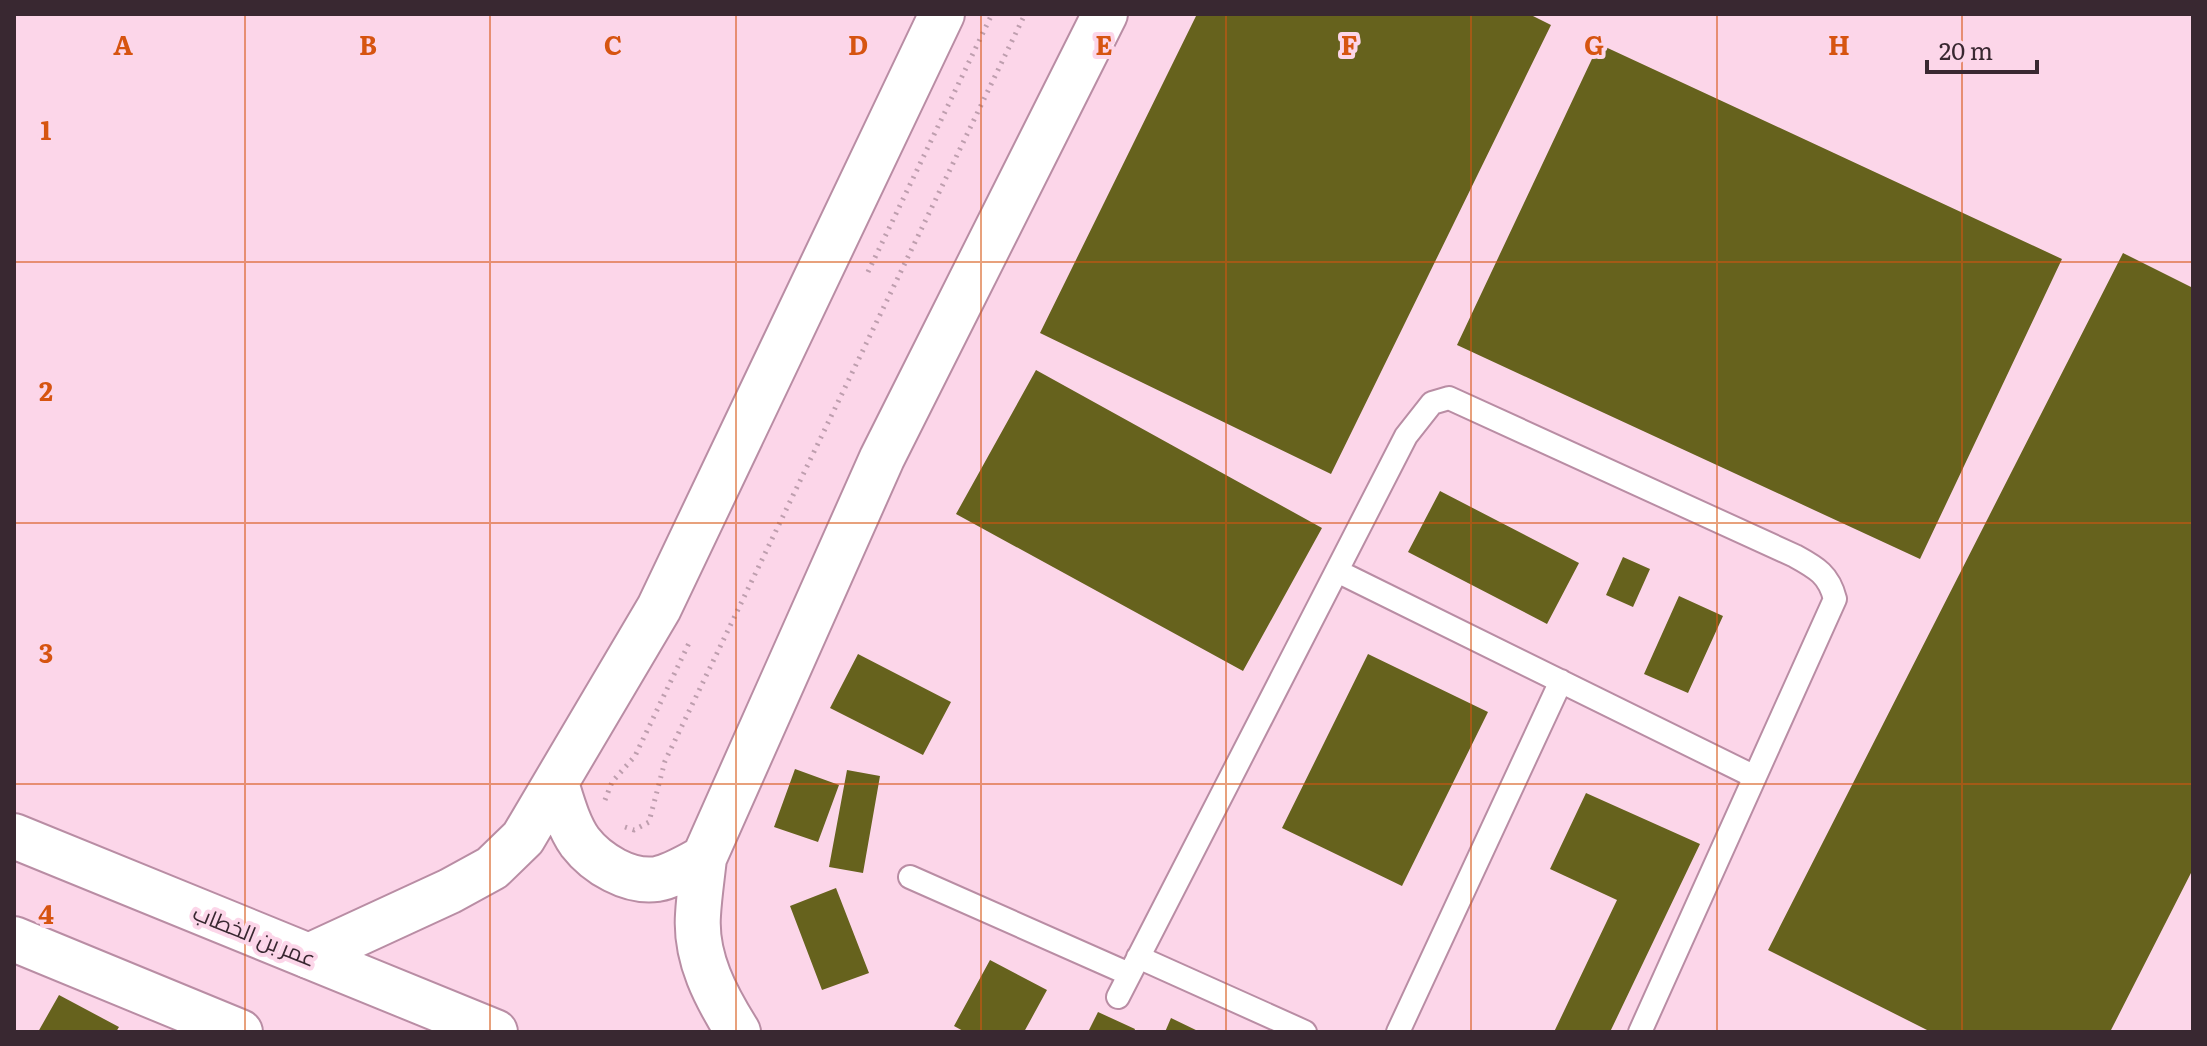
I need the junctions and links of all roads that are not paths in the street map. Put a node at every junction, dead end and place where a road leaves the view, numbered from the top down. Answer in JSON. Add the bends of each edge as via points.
{"nodes":[{"id":1,"x":942,"y":14,"type":"edge"},
{"id":2,"x":1105,"y":14,"type":"edge"},
{"id":3,"x":1337,"y":571,"type":"junction"},
{"id":4,"x":1561,"y":681,"type":"junction"},
{"id":5,"x":1755,"y":777,"type":"junction"},
{"id":6,"x":556,"y":783,"type":"junction"},
{"id":7,"x":14,"y":836,"type":"edge"},
{"id":8,"x":704,"y":858,"type":"junction"},
{"id":9,"x":910,"y":877,"type":"dead end"},
{"id":10,"x":16,"y":945,"type":"edge"},
{"id":11,"x":309,"y":956,"type":"junction"},
{"id":12,"x":1133,"y":966,"type":"junction"},
{"id":13,"x":1118,"y":997,"type":"dead end"},
{"id":14,"x":240,"y":1032,"type":"edge"},
{"id":15,"x":495,"y":1032,"type":"edge"},
{"id":16,"x":738,"y":1032,"type":"edge"},
{"id":17,"x":1305,"y":1032,"type":"edge"},
{"id":18,"x":1398,"y":1032,"type":"edge"},
{"id":19,"x":1640,"y":1032,"type":"edge"}],
"edges":[{"from":1,"to":6,"type":"street","via":[[659,608]]},
{"from":2,"to":8,"type":"street","via":[[882,458]]},
{"from":3,"to":4,"type":"lane"},
{"from":3,"to":5,"type":"lane","via":[[1406,436],[1432,403],[1449,398],[1795,556],[1819,569],[1835,599]]},
{"from":3,"to":12,"type":"lane"},
{"from":4,"to":5,"type":"lane"},
{"from":4,"to":18,"type":"lane"},
{"from":5,"to":19,"type":"lane"},
{"from":6,"to":8,"type":"street","via":[[580,842],[605,865],[628,876],[657,879]]},
{"from":6,"to":11,"type":"street","via":[[523,838],[492,868]]},
{"from":7,"to":11,"type":"street","name":"عمر بن الخطاب"},
{"from":8,"to":16,"type":"street","via":[[698,918],[704,963],[716,998]]},
{"from":9,"to":12,"type":"lane"},
{"from":10,"to":14,"type":"street"},
{"from":11,"to":15,"type":"street","name":"عمر بن الخطاب"},
{"from":12,"to":13,"type":"lane"},
{"from":12,"to":17,"type":"lane"}]}
